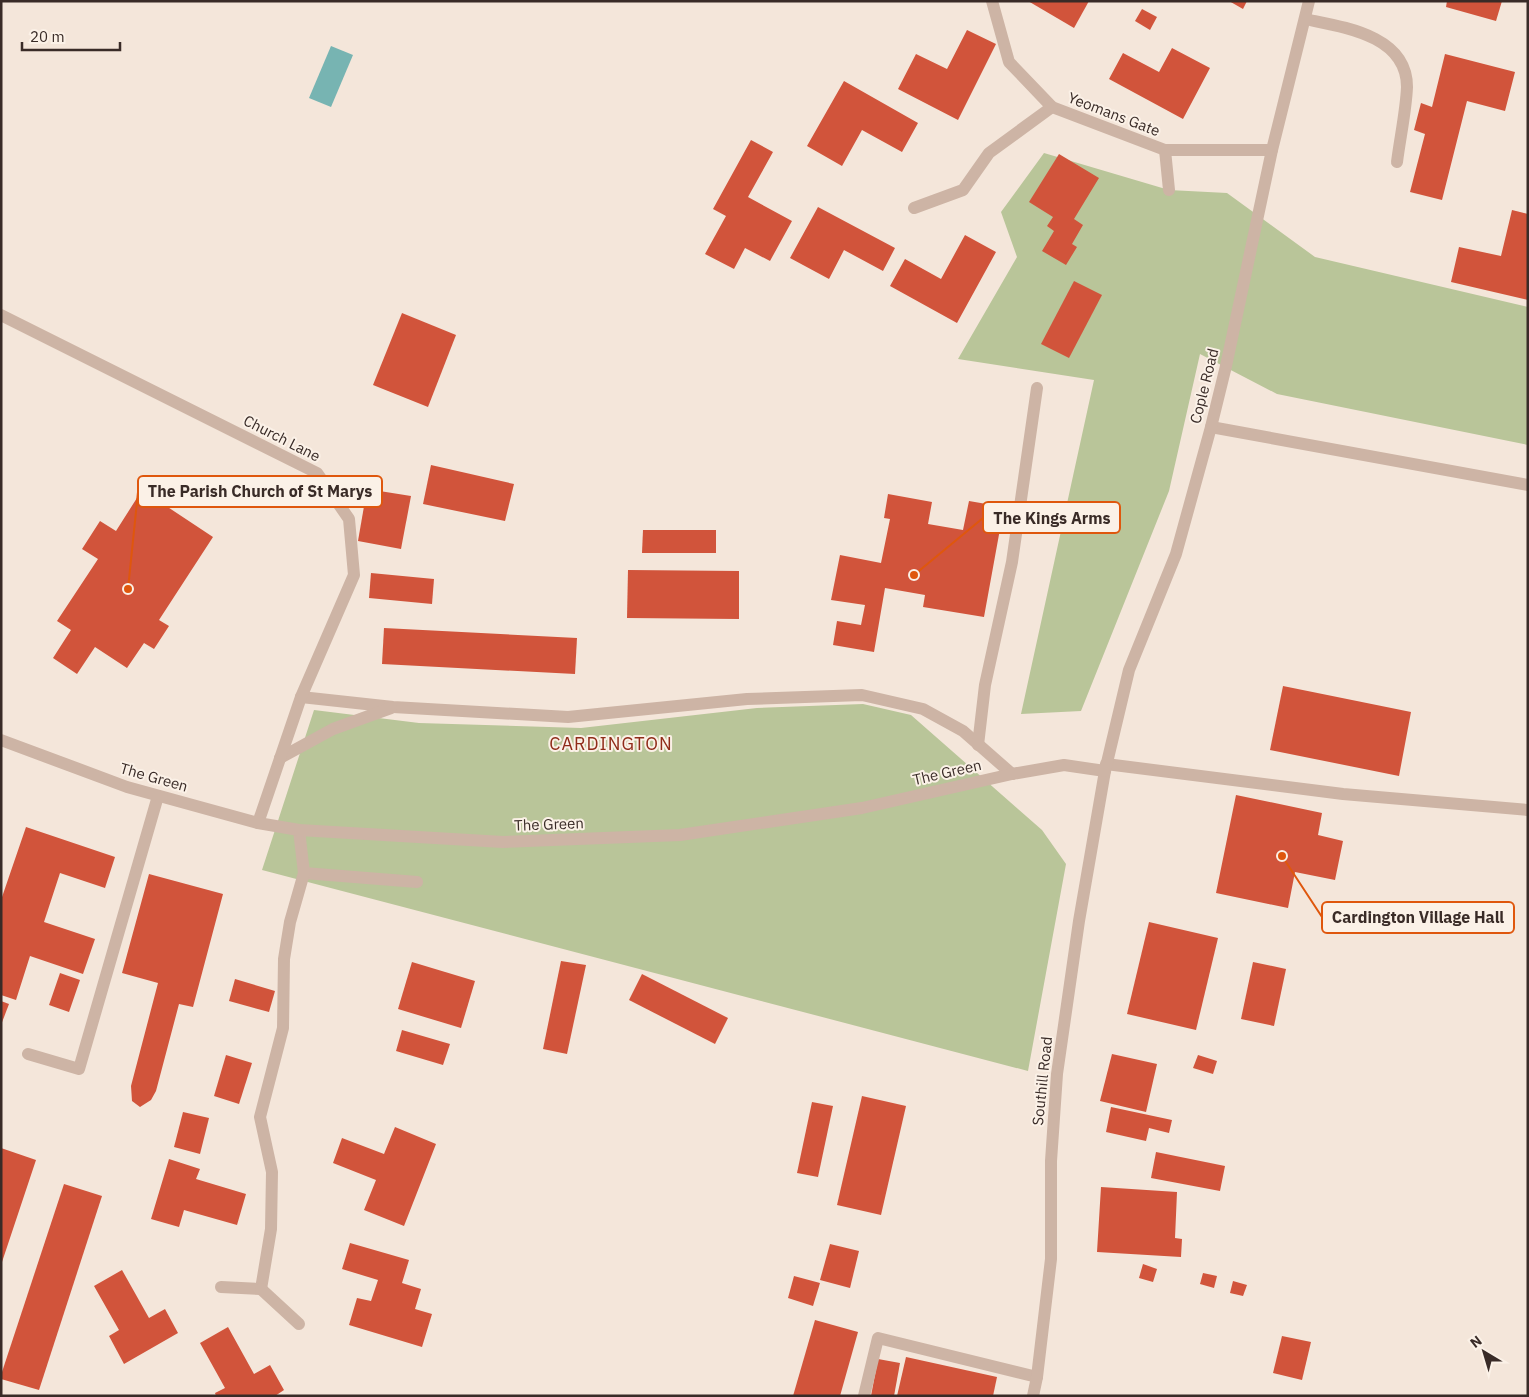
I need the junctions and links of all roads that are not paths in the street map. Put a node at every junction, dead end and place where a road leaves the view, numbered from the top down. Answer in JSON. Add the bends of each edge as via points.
{"nodes":[{"id":1,"x":992,"y":1,"type":"edge"},
{"id":2,"x":1309,"y":1,"type":"edge"},
{"id":3,"x":1305,"y":19,"type":"junction"},
{"id":4,"x":1052,"y":107,"type":"junction"},
{"id":5,"x":1165,"y":150,"type":"junction"},
{"id":6,"x":1272,"y":150,"type":"junction"},
{"id":7,"x":1397,"y":162,"type":"dead end"},
{"id":8,"x":1169,"y":190,"type":"dead end"},
{"id":9,"x":914,"y":208,"type":"dead end"},
{"id":10,"x":1,"y":315,"type":"edge"},
{"id":11,"x":1036,"y":388,"type":"dead end"},
{"id":12,"x":1211,"y":427,"type":"junction"},
{"id":13,"x":1528,"y":485,"type":"edge"},
{"id":14,"x":301,"y":697,"type":"junction"},
{"id":15,"x":393,"y":708,"type":"junction"},
{"id":16,"x":1,"y":740,"type":"edge"},
{"id":17,"x":978,"y":744,"type":"junction"},
{"id":18,"x":280,"y":758,"type":"junction"},
{"id":19,"x":1106,"y":767,"type":"junction"},
{"id":20,"x":1012,"y":774,"type":"junction"},
{"id":21,"x":158,"y":796,"type":"junction"},
{"id":22,"x":1528,"y":810,"type":"edge"},
{"id":23,"x":258,"y":823,"type":"junction"},
{"id":24,"x":299,"y":830,"type":"junction"},
{"id":25,"x":304,"y":873,"type":"junction"},
{"id":26,"x":417,"y":882,"type":"dead end"},
{"id":27,"x":28,"y":1054,"type":"dead end"},
{"id":28,"x":221,"y":1287,"type":"dead end"},
{"id":29,"x":261,"y":1289,"type":"junction"},
{"id":30,"x":299,"y":1324,"type":"dead end"},
{"id":31,"x":1037,"y":1377,"type":"junction"},
{"id":32,"x":864,"y":1396,"type":"edge"},
{"id":33,"x":1033,"y":1396,"type":"edge"}],
"edges":[{"from":1,"to":4,"type":"street","name":"Yeomans Gate","via":[[1009,62]]},
{"from":2,"to":3,"type":"street","name":"Cople Road"},
{"from":3,"to":6,"type":"street","name":"Cople Road"},
{"from":3,"to":7,"type":"street","via":[[1366,34],[1384,44],[1402,62],[1407,85]]},
{"from":4,"to":5,"type":"street","name":"Yeomans Gate"},
{"from":4,"to":9,"type":"street","name":"Yeomans Gate","via":[[989,153],[963,190]]},
{"from":5,"to":6,"type":"street","name":"Yeomans Gate"},
{"from":5,"to":8,"type":"street","name":"Yeomans Gate"},
{"from":6,"to":12,"type":"street","name":"Cople Road"},
{"from":10,"to":14,"type":"street","name":"Church Lane","via":[[318,473],[349,519],[354,575]]},
{"from":11,"to":17,"type":"street","via":[[1012,562],[985,685]]},
{"from":12,"to":13,"type":"street"},
{"from":12,"to":19,"type":"street","name":"Cople Road","via":[[1176,554],[1129,670]]},
{"from":14,"to":15,"type":"street"},
{"from":14,"to":18,"type":"street","name":"Church Lane"},
{"from":15,"to":17,"type":"street","via":[[568,717],[747,699],[862,695],[923,709],[963,731]]},
{"from":15,"to":18,"type":"street","via":[[333,729]]},
{"from":16,"to":21,"type":"street","name":"The Green"},
{"from":17,"to":20,"type":"street"},
{"from":18,"to":23,"type":"street","name":"Church Lane"},
{"from":19,"to":20,"type":"street","name":"The Green","via":[[1064,765]]},
{"from":19,"to":22,"type":"street","name":"The Green","via":[[1343,794]]},
{"from":19,"to":31,"type":"street","name":"Southill Road","via":[[1057,1074],[1051,1161],[1051,1259]]},
{"from":20,"to":24,"type":"street","name":"The Green","via":[[862,808],[680,835],[503,842]]},
{"from":21,"to":23,"type":"street","name":"The Green"},
{"from":21,"to":27,"type":"street","via":[[79,1069]]},
{"from":23,"to":24,"type":"street","name":"The Green"},
{"from":24,"to":25,"type":"street"},
{"from":25,"to":26,"type":"street"},
{"from":25,"to":29,"type":"street","via":[[290,922],[284,959],[283,1028],[260,1117],[272,1172],[271,1229]]},
{"from":28,"to":29,"type":"street"},
{"from":29,"to":30,"type":"street"},
{"from":31,"to":32,"type":"street","via":[[878,1338]]},
{"from":31,"to":33,"type":"street","name":"Southill Road"}]}
